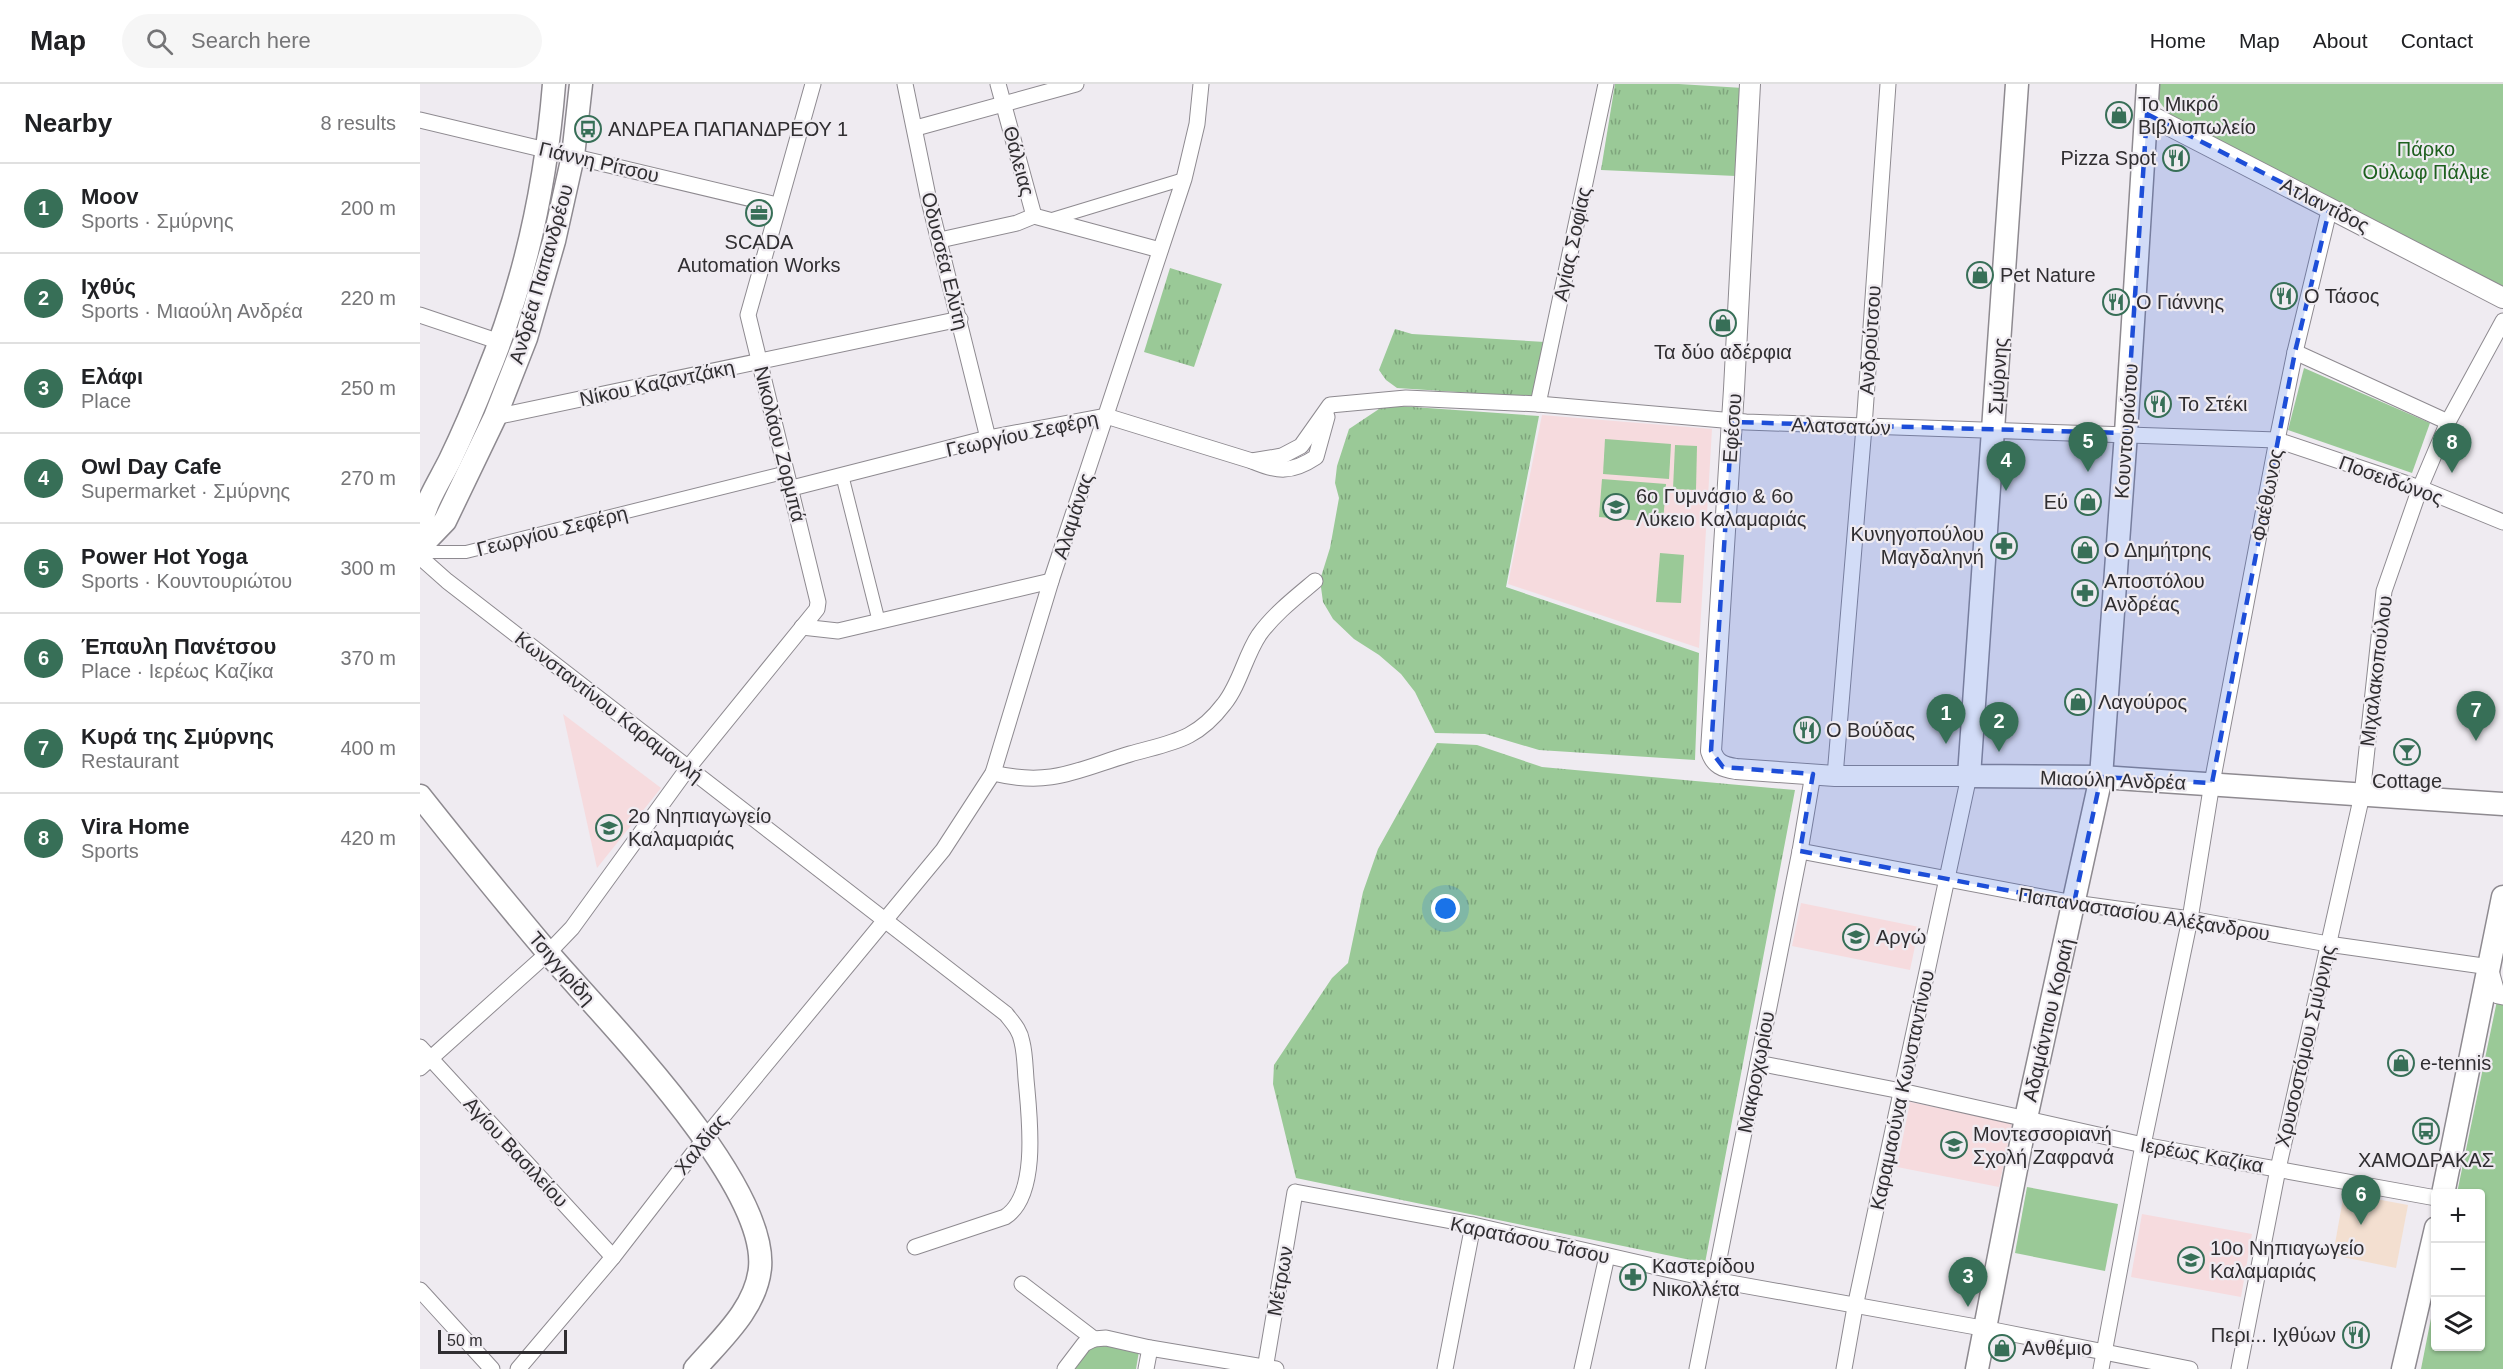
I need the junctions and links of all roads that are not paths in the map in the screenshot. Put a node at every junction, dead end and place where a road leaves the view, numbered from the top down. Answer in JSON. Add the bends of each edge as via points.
{"nodes":[{"id":1,"x":554,"y":84,"type":"edge"},
{"id":2,"x":581,"y":84,"type":"edge"},
{"id":3,"x":813,"y":84,"type":"edge"},
{"id":4,"x":905,"y":84,"type":"edge"},
{"id":5,"x":998,"y":84,"type":"edge"},
{"id":6,"x":1076,"y":84,"type":"edge"},
{"id":7,"x":1201,"y":84,"type":"edge"},
{"id":8,"x":1606,"y":84,"type":"edge"},
{"id":9,"x":1750,"y":84,"type":"edge"},
{"id":10,"x":1888,"y":84,"type":"edge"},
{"id":11,"x":2017,"y":84,"type":"edge"},
{"id":12,"x":2148,"y":84,"type":"edge"},
{"id":13,"x":1003,"y":103,"type":"junction"},
{"id":14,"x":2147,"y":114,"type":"junction"},
{"id":15,"x":420,"y":120,"type":"edge"},
{"id":16,"x":916,"y":128,"type":"junction"},
{"id":17,"x":548,"y":150,"type":"junction"},
{"id":18,"x":573,"y":156,"type":"junction"},
{"id":19,"x":1184,"y":179,"type":"junction"},
{"id":20,"x":777,"y":205,"type":"junction"},
{"id":21,"x":2330,"y":207,"type":"junction"},
{"id":22,"x":1041,"y":218,"type":"junction"},
{"id":23,"x":940,"y":240,"type":"junction"},
{"id":24,"x":1160,"y":250,"type":"junction"},
{"id":25,"x":2503,"y":298,"type":"edge"},
{"id":26,"x":420,"y":315,"type":"edge"},
{"id":27,"x":960,"y":319,"type":"junction"},
{"id":28,"x":2503,"y":321,"type":"edge"},
{"id":29,"x":500,"y":342,"type":"junction"},
{"id":30,"x":2295,"y":352,"type":"junction"},
{"id":31,"x":760,"y":361,"type":"junction"},
{"id":32,"x":1538,"y":404,"type":"junction"},
{"id":33,"x":1330,"y":405,"type":"joint"},
{"id":34,"x":1106,"y":416,"type":"junction"},
{"id":35,"x":495,"y":417,"type":"junction"},
{"id":36,"x":1732,"y":422,"type":"junction"},
{"id":37,"x":2448,"y":422,"type":"junction"},
{"id":38,"x":1864,"y":427,"type":"junction"},
{"id":39,"x":1995,"y":431,"type":"junction"},
{"id":40,"x":2126,"y":433,"type":"junction"},
{"id":41,"x":988,"y":438,"type":"junction"},
{"id":42,"x":2277,"y":440,"type":"junction"},
{"id":43,"x":788,"y":472,"type":"junction"},
{"id":44,"x":842,"y":475,"type":"junction"},
{"id":45,"x":792,"y":488,"type":"junction"},
{"id":46,"x":2420,"y":488,"type":"junction"},
{"id":47,"x":2503,"y":522,"type":"edge"},
{"id":48,"x":420,"y":526,"type":"edge"},
{"id":49,"x":420,"y":547,"type":"edge"},
{"id":50,"x":420,"y":552,"type":"edge"},
{"id":51,"x":420,"y":557,"type":"edge"},
{"id":52,"x":1052,"y":581,"type":"junction"},
{"id":53,"x":1315,"y":581,"type":"dead end"},
{"id":54,"x":879,"y":622,"type":"junction"},
{"id":55,"x":802,"y":627,"type":"junction"},
{"id":56,"x":1723,"y":767,"type":"joint"},
{"id":57,"x":688,"y":768,"type":"junction"},
{"id":58,"x":993,"y":773,"type":"junction"},
{"id":59,"x":1813,"y":774,"type":"junction"},
{"id":60,"x":1835,"y":776,"type":"junction"},
{"id":61,"x":1969,"y":777,"type":"junction"},
{"id":62,"x":2101,"y":777,"type":"junction"},
{"id":63,"x":2211,"y":783,"type":"junction"},
{"id":64,"x":2362,"y":795,"type":"junction"},
{"id":65,"x":420,"y":796,"type":"edge"},
{"id":66,"x":2503,"y":804,"type":"edge"},
{"id":67,"x":1800,"y":851,"type":"junction"},
{"id":68,"x":1947,"y":881,"type":"junction"},
{"id":69,"x":2503,"y":897,"type":"edge"},
{"id":70,"x":2074,"y":903,"type":"junction"},
{"id":71,"x":2190,"y":919,"type":"junction"},
{"id":72,"x":886,"y":920,"type":"junction"},
{"id":73,"x":2328,"y":944,"type":"junction"},
{"id":74,"x":548,"y":953,"type":"junction"},
{"id":75,"x":2490,"y":967,"type":"junction"},
{"id":76,"x":2503,"y":997,"type":"edge"},
{"id":77,"x":423,"y":1058,"type":"edge"},
{"id":78,"x":1758,"y":1063,"type":"junction"},
{"id":79,"x":1901,"y":1091,"type":"junction"},
{"id":80,"x":2026,"y":1118,"type":"junction"},
{"id":81,"x":705,"y":1138,"type":"junction"},
{"id":82,"x":2143,"y":1145,"type":"junction"},
{"id":83,"x":2278,"y":1169,"type":"junction"},
{"id":84,"x":2444,"y":1189,"type":"edge"},
{"id":85,"x":1295,"y":1192,"type":"joint"},
{"id":86,"x":2431,"y":1197,"type":"edge"},
{"id":87,"x":1473,"y":1225,"type":"junction"},
{"id":88,"x":2432,"y":1243,"type":"edge"},
{"id":89,"x":915,"y":1246,"type":"dead end"},
{"id":90,"x":1607,"y":1256,"type":"junction"},
{"id":91,"x":613,"y":1257,"type":"junction"},
{"id":92,"x":1714,"y":1280,"type":"junction"},
{"id":93,"x":1022,"y":1284,"type":"dead end"},
{"id":94,"x":420,"y":1290,"type":"edge"},
{"id":95,"x":1855,"y":1307,"type":"junction"},
{"id":96,"x":1984,"y":1328,"type":"junction"},
{"id":97,"x":1094,"y":1339,"type":"junction"},
{"id":98,"x":1150,"y":1348,"type":"junction"},
{"id":99,"x":2104,"y":1352,"type":"junction"},
{"id":100,"x":1268,"y":1368,"type":"edge"},
{"id":101,"x":492,"y":1369,"type":"edge"},
{"id":102,"x":518,"y":1369,"type":"edge"},
{"id":103,"x":695,"y":1369,"type":"edge"},
{"id":104,"x":1065,"y":1369,"type":"edge"},
{"id":105,"x":1146,"y":1369,"type":"edge"},
{"id":106,"x":1445,"y":1369,"type":"edge"},
{"id":107,"x":1582,"y":1369,"type":"edge"},
{"id":108,"x":1697,"y":1369,"type":"edge"},
{"id":109,"x":1844,"y":1369,"type":"edge"},
{"id":110,"x":1977,"y":1369,"type":"edge"},
{"id":111,"x":2101,"y":1369,"type":"edge"},
{"id":112,"x":2190,"y":1369,"type":"edge"},
{"id":113,"x":2239,"y":1369,"type":"edge"},
{"id":114,"x":2403,"y":1369,"type":"edge"}],
"edges":[{"from":1,"to":17,"type":"main road","name":"Ανδρέα Παπανδρέου"},
{"from":2,"to":18,"type":"main road","name":"Ανδρέα Παπανδρέου"},
{"from":3,"to":20,"type":"street","name":"Νικολάου Ζορμπά"},
{"from":4,"to":16,"type":"street","name":"Οδυσσέα Ελύτη"},
{"from":5,"to":13,"type":"street","name":"Θάλειας"},
{"from":6,"to":13,"type":"street"},
{"from":7,"to":19,"type":"street","name":"Αλαμάνας","via":[[1197,124]]},
{"from":8,"to":32,"type":"street","name":"Αγίας Σοφίας"},
{"from":9,"to":36,"type":"street","name":"Εφέσου"},
{"from":10,"to":38,"type":"street","name":"Ανδρούτσου"},
{"from":11,"to":39,"type":"main road","name":"Σμύρνης"},
{"from":12,"to":14,"type":"main road","name":"Κουντουριώτου"},
{"from":13,"to":16,"type":"street"},
{"from":13,"to":22,"type":"street","name":"Θάλειας"},
{"from":14,"to":21,"type":"street","name":"Ατλαντίδος"},
{"from":14,"to":40,"type":"main road","name":"Κουντουριώτου"},
{"from":15,"to":17,"type":"street","name":"Γιάννη Ρίτσου"},
{"from":16,"to":23,"type":"street","name":"Οδυσσέα Ελύτη"},
{"from":17,"to":18,"type":"street","name":"Γιάννη Ρίτσου"},
{"from":17,"to":29,"type":"main road","name":"Ανδρέα Παπανδρέου","via":[[530,240]]},
{"from":18,"to":20,"type":"street","name":"Γιάννη Ρίτσου"},
{"from":18,"to":35,"type":"main road","name":"Ανδρέα Παπανδρέου","via":[[526,339]]},
{"from":19,"to":22,"type":"street"},
{"from":19,"to":24,"type":"street","name":"Αλαμάνας"},
{"from":20,"to":31,"type":"street","name":"Νικολάου Ζορμπά","via":[[748,309]]},
{"from":21,"to":25,"type":"street","name":"Ατλαντίδος"},
{"from":21,"to":30,"type":"street","name":"Φαέθωνος"},
{"from":22,"to":23,"type":"street"},
{"from":22,"to":24,"type":"street","name":"Θάλειας"},
{"from":23,"to":27,"type":"street","name":"Οδυσσέα Ελύτη"},
{"from":24,"to":34,"type":"street","name":"Αλαμάνας"},
{"from":26,"to":29,"type":"street"},
{"from":27,"to":31,"type":"street","name":"Νίκου Καζαντζάκη"},
{"from":27,"to":41,"type":"street","name":"Οδυσσέα Ελύτη"},
{"from":28,"to":37,"type":"street","name":"Μιχαλακοπούλου"},
{"from":29,"to":48,"type":"main road","name":"Ανδρέα Παπανδρέου"},
{"from":30,"to":37,"type":"street"},
{"from":30,"to":42,"type":"street","name":"Φαέθωνος"},
{"from":31,"to":35,"type":"street","name":"Νίκου Καζαντζάκη"},
{"from":31,"to":43,"type":"street","name":"Νικολάου Ζορμπά"},
{"from":32,"to":33,"type":"street","name":"Αλατσατών","via":[[1406,398]]},
{"from":32,"to":36,"type":"street","name":"Αλατσατών"},
{"from":33,"to":34,"type":"street","name":"Γεωργίου Σεφέρη","via":[[1316,457],[1287,469],[1270,469]]},
{"from":34,"to":41,"type":"street","name":"Γεωργίου Σεφέρη"},
{"from":34,"to":52,"type":"street","name":"Αλαμάνας"},
{"from":35,"to":49,"type":"main road","name":"Ανδρέα Παπανδρέου","via":[[446,521]]},
{"from":36,"to":38,"type":"street","name":"Αλατσατών"},
{"from":36,"to":56,"type":"street","name":"Εφέσου","via":[[1711,751]]},
{"from":37,"to":46,"type":"street","name":"Μιχαλακοπούλου"},
{"from":38,"to":39,"type":"street","name":"Αλατσατών"},
{"from":38,"to":60,"type":"street","name":"Ανδρούτσου"},
{"from":39,"to":40,"type":"street","name":"Αλατσατών"},
{"from":39,"to":61,"type":"main road","name":"Σμύρνης"},
{"from":40,"to":42,"type":"street","name":"Αλατσατών"},
{"from":40,"to":62,"type":"main road","name":"Κουντουριώτου"},
{"from":41,"to":44,"type":"street","name":"Γεωργίου Σεφέρη"},
{"from":42,"to":46,"type":"street","name":"Ποσειδώνος"},
{"from":42,"to":63,"type":"street","name":"Φαέθωνος"},
{"from":43,"to":45,"type":"street","name":"Νικολάου Ζορμπά"},
{"from":43,"to":50,"type":"street","name":"Γεωργίου Σεφέρη","via":[[466,552]]},
{"from":44,"to":45,"type":"street","name":"Γεωργίου Σεφέρη"},
{"from":44,"to":54,"type":"street"},
{"from":45,"to":55,"type":"street","name":"Νικολάου Ζορμπά","via":[[818,602]]},
{"from":46,"to":47,"type":"street","name":"Ποσειδώνος"},
{"from":46,"to":64,"type":"street","name":"Μιχαλακοπούλου","via":[[2384,591]]},
{"from":51,"to":57,"type":"street","name":"Κωνσταντίνου Καραμανλή"},
{"from":52,"to":54,"type":"street"},
{"from":52,"to":58,"type":"street","name":"Αλαμάνας"},
{"from":53,"to":58,"type":"street","via":[[1260,633],[1226,703],[1191,736],[1061,777],[1019,779]]},
{"from":54,"to":55,"type":"street","via":[[838,631]]},
{"from":55,"to":57,"type":"street","name":"Νικολάου Ζορμπά"},
{"from":56,"to":59,"type":"street","name":"Μιαούλη Ανδρέα"},
{"from":57,"to":72,"type":"street","name":"Κωνσταντίνου Καραμανλή"},
{"from":57,"to":74,"type":"street","name":"Νικολάου Ζορμπά","via":[[582,915]]},
{"from":58,"to":72,"type":"street","name":"Αλαμάνας","via":[[943,850]]},
{"from":59,"to":60,"type":"street","name":"Μιαούλη Ανδρέα"},
{"from":59,"to":67,"type":"street","name":"Μακροχωρίου"},
{"from":60,"to":61,"type":"street","name":"Μιαούλη Ανδρέα"},
{"from":61,"to":62,"type":"main road","name":"Μιαούλη Ανδρέα"},
{"from":61,"to":68,"type":"street","name":"Καραμαούνα Κωνσταντίνου"},
{"from":62,"to":63,"type":"main road","name":"Μιαούλη Ανδρέα"},
{"from":62,"to":70,"type":"main road","name":"Αδαμάντιου Κοραή"},
{"from":63,"to":64,"type":"main road","name":"Μιαούλη Ανδρέα"},
{"from":63,"to":71,"type":"street","name":"Φαέθωνος"},
{"from":64,"to":66,"type":"main road","name":"Μιαούλη Ανδρέα"},
{"from":64,"to":73,"type":"street","name":"Χρυσοστόμου Σμύρνης"},
{"from":65,"to":74,"type":"main road","name":"Τσιγγιρίδη"},
{"from":67,"to":68,"type":"street","name":"Παπαναστασίου Αλέξανδρου"},
{"from":67,"to":78,"type":"street","name":"Μακροχωρίου"},
{"from":68,"to":70,"type":"street","name":"Παπαναστασίου Αλέξανδρου"},
{"from":68,"to":79,"type":"street","name":"Καραμαούνα Κωνσταντίνου"},
{"from":69,"to":75,"type":"main road"},
{"from":70,"to":71,"type":"street","name":"Παπαναστασίου Αλέξανδρου"},
{"from":70,"to":80,"type":"main road","name":"Αδαμάντιου Κοραή"},
{"from":71,"to":73,"type":"street","name":"Παπαναστασίου Αλέξανδρου"},
{"from":71,"to":82,"type":"street","name":"Φαέθωνος"},
{"from":72,"to":81,"type":"street","name":"Χαλδίας"},
{"from":72,"to":89,"type":"street","name":"Κωνσταντίνου Καραμανλή","via":[[1006,1014],[1017,1027],[1029,1115],[1027,1172],[1014,1211]]},
{"from":73,"to":75,"type":"street","name":"Παπαναστασίου Αλέξανδρου"},
{"from":73,"to":83,"type":"street","name":"Χρυσοστόμου Σμύρνης"},
{"from":74,"to":77,"type":"street","name":"Νικολάου Ζορμπά"},
{"from":74,"to":81,"type":"main road","name":"Τσιγγιρίδη"},
{"from":75,"to":76,"type":"street","via":[[2498,996]]},
{"from":75,"to":84,"type":"main road"},
{"from":77,"to":91,"type":"street","name":"Αγίου Βασιλείου"},
{"from":78,"to":79,"type":"street","name":"Ιερέως Καζίκα"},
{"from":78,"to":92,"type":"street","name":"Μακροχωρίου"},
{"from":79,"to":80,"type":"street","name":"Ιερέως Καζίκα"},
{"from":79,"to":95,"type":"street","name":"Καραμαούνα Κωνσταντίνου"},
{"from":80,"to":82,"type":"street","name":"Ιερέως Καζίκα"},
{"from":80,"to":96,"type":"main road","name":"Αδαμάντιου Κοραή"},
{"from":81,"to":91,"type":"street","name":"Χαλδίας"},
{"from":81,"to":103,"type":"main road","name":"Τσιγγιρίδη","via":[[748,1215],[759,1248],[760,1267],[756,1286],[744,1309]]},
{"from":82,"to":83,"type":"street","name":"Ιερέως Καζίκα"},
{"from":82,"to":99,"type":"street","name":"Φαέθωνος"},
{"from":83,"to":86,"type":"street","name":"Ιερέως Καζίκα"},
{"from":83,"to":113,"type":"street","name":"Χρυσοστόμου Σμύρνης"},
{"from":85,"to":87,"type":"street","name":"Καρατάσου Τάσου"},
{"from":85,"to":100,"type":"street","name":"Μέτρων"},
{"from":87,"to":90,"type":"street","name":"Καρατάσου Τάσου"},
{"from":87,"to":106,"type":"street"},
{"from":88,"to":114,"type":"main road"},
{"from":90,"to":92,"type":"street","name":"Καρατάσου Τάσου"},
{"from":90,"to":107,"type":"street"},
{"from":91,"to":102,"type":"street","name":"Χαλδίας"},
{"from":92,"to":95,"type":"street","name":"Καρατάσου Τάσου"},
{"from":92,"to":108,"type":"street","name":"Μακροχωρίου"},
{"from":93,"to":97,"type":"street"},
{"from":94,"to":101,"type":"street"},
{"from":95,"to":96,"type":"street","name":"Καρατάσου Τάσου"},
{"from":95,"to":109,"type":"street","name":"Καραμαούνα Κωνσταντίνου"},
{"from":96,"to":99,"type":"street","name":"Καρατάσου Τάσου"},
{"from":96,"to":110,"type":"main road","name":"Αδαμάντιου Κοραή"},
{"from":97,"to":98,"type":"street"},
{"from":97,"to":104,"type":"street","via":[[1084,1344]]},
{"from":98,"to":100,"type":"street"},
{"from":98,"to":105,"type":"street"},
{"from":99,"to":111,"type":"street","name":"Φαέθωνος"},
{"from":99,"to":112,"type":"street","name":"Καρατάσου Τάσου"}]}
